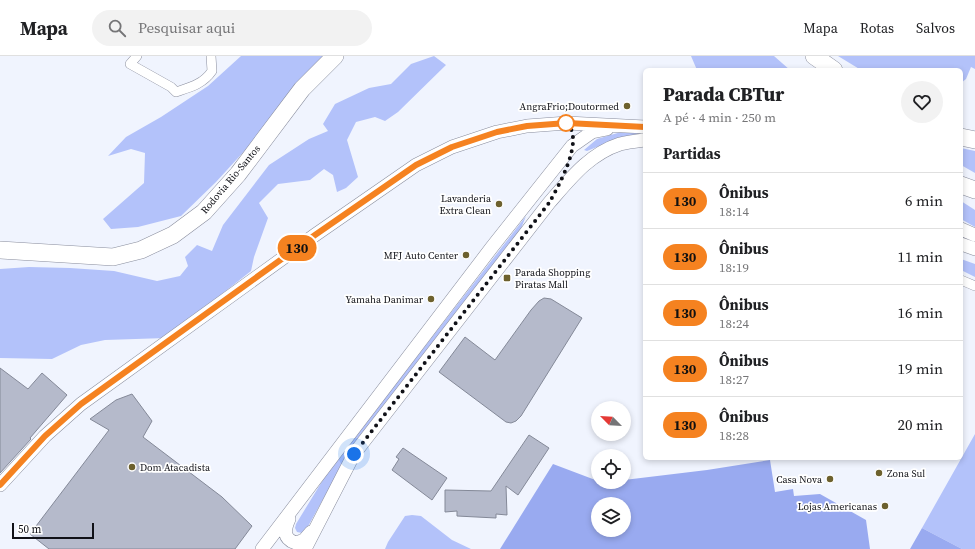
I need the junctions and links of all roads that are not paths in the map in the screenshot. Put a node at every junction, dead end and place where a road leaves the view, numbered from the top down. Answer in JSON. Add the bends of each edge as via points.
{"nodes":[{"id":1,"x":137,"y":56,"type":"edge"},
{"id":2,"x":211,"y":56,"type":"edge"},
{"id":3,"x":335,"y":56,"type":"edge"},
{"id":4,"x":810,"y":56,"type":"edge"},
{"id":5,"x":814,"y":56,"type":"edge"},
{"id":6,"x":822,"y":68,"type":"edge"},
{"id":7,"x":831,"y":68,"type":"edge"},
{"id":8,"x":567,"y":123,"type":"junction"},
{"id":9,"x":626,"y":126,"type":"junction"},
{"id":10,"x":643,"y":127,"type":"edge"},
{"id":11,"x":963,"y":137,"type":"edge"},
{"id":12,"x":643,"y":140,"type":"edge"},
{"id":13,"x":975,"y":140,"type":"edge"},
{"id":14,"x":572,"y":146,"type":"junction"},
{"id":15,"x":963,"y":186,"type":"edge"},
{"id":16,"x":975,"y":190,"type":"edge"},
{"id":17,"x":549,"y":203,"type":"junction"},
{"id":18,"x":963,"y":230,"type":"edge"},
{"id":19,"x":975,"y":236,"type":"edge"},
{"id":20,"x":963,"y":245,"type":"edge"},
{"id":21,"x":975,"y":249,"type":"edge"},
{"id":22,"x":0,"y":250,"type":"edge"},
{"id":23,"x":963,"y":281,"type":"edge"},
{"id":24,"x":975,"y":286,"type":"edge"},
{"id":25,"x":0,"y":485,"type":"edge"},
{"id":26,"x":295,"y":506,"type":"junction"},
{"id":27,"x":319,"y":524,"type":"junction"},
{"id":28,"x":262,"y":549,"type":"edge"},
{"id":29,"x":305,"y":549,"type":"edge"}],
"edges":[{"from":1,"to":2,"type":"street","via":[[130,64],[176,92],[206,80],[212,71]]},
{"from":3,"to":22,"type":"highway","name":"Rodovia Rio-Santos","via":[[302,89],[238,174],[204,212],[173,235],[141,250],[113,257]]},
{"from":4,"to":6,"type":"highway"},
{"from":5,"to":7,"type":"highway"},
{"from":8,"to":9,"type":"main road"},
{"from":8,"to":14,"type":"main road","via":[[572,134]]},
{"from":8,"to":25,"type":"main road","via":[[527,126],[497,132],[452,147],[416,165],[81,404],[45,436]]},
{"from":9,"to":10,"type":"main road"},
{"from":9,"to":14,"type":"main road","via":[[592,132]]},
{"from":11,"to":13,"type":"highway"},
{"from":12,"to":17,"type":"main road","via":[[621,144],[600,153],[580,168]]},
{"from":14,"to":17,"type":"main road","via":[[564,177]]},
{"from":14,"to":26,"type":"main road"},
{"from":15,"to":16,"type":"highway"},
{"from":17,"to":27,"type":"main road","via":[[354,454]]},
{"from":18,"to":19,"type":"main road"},
{"from":20,"to":21,"type":"main road"},
{"from":23,"to":24,"type":"street"},
{"from":26,"to":27,"type":"main road","via":[[284,529],[291,541],[296,543],[304,540]]},
{"from":26,"to":28,"type":"main road"},
{"from":27,"to":29,"type":"main road"}]}
